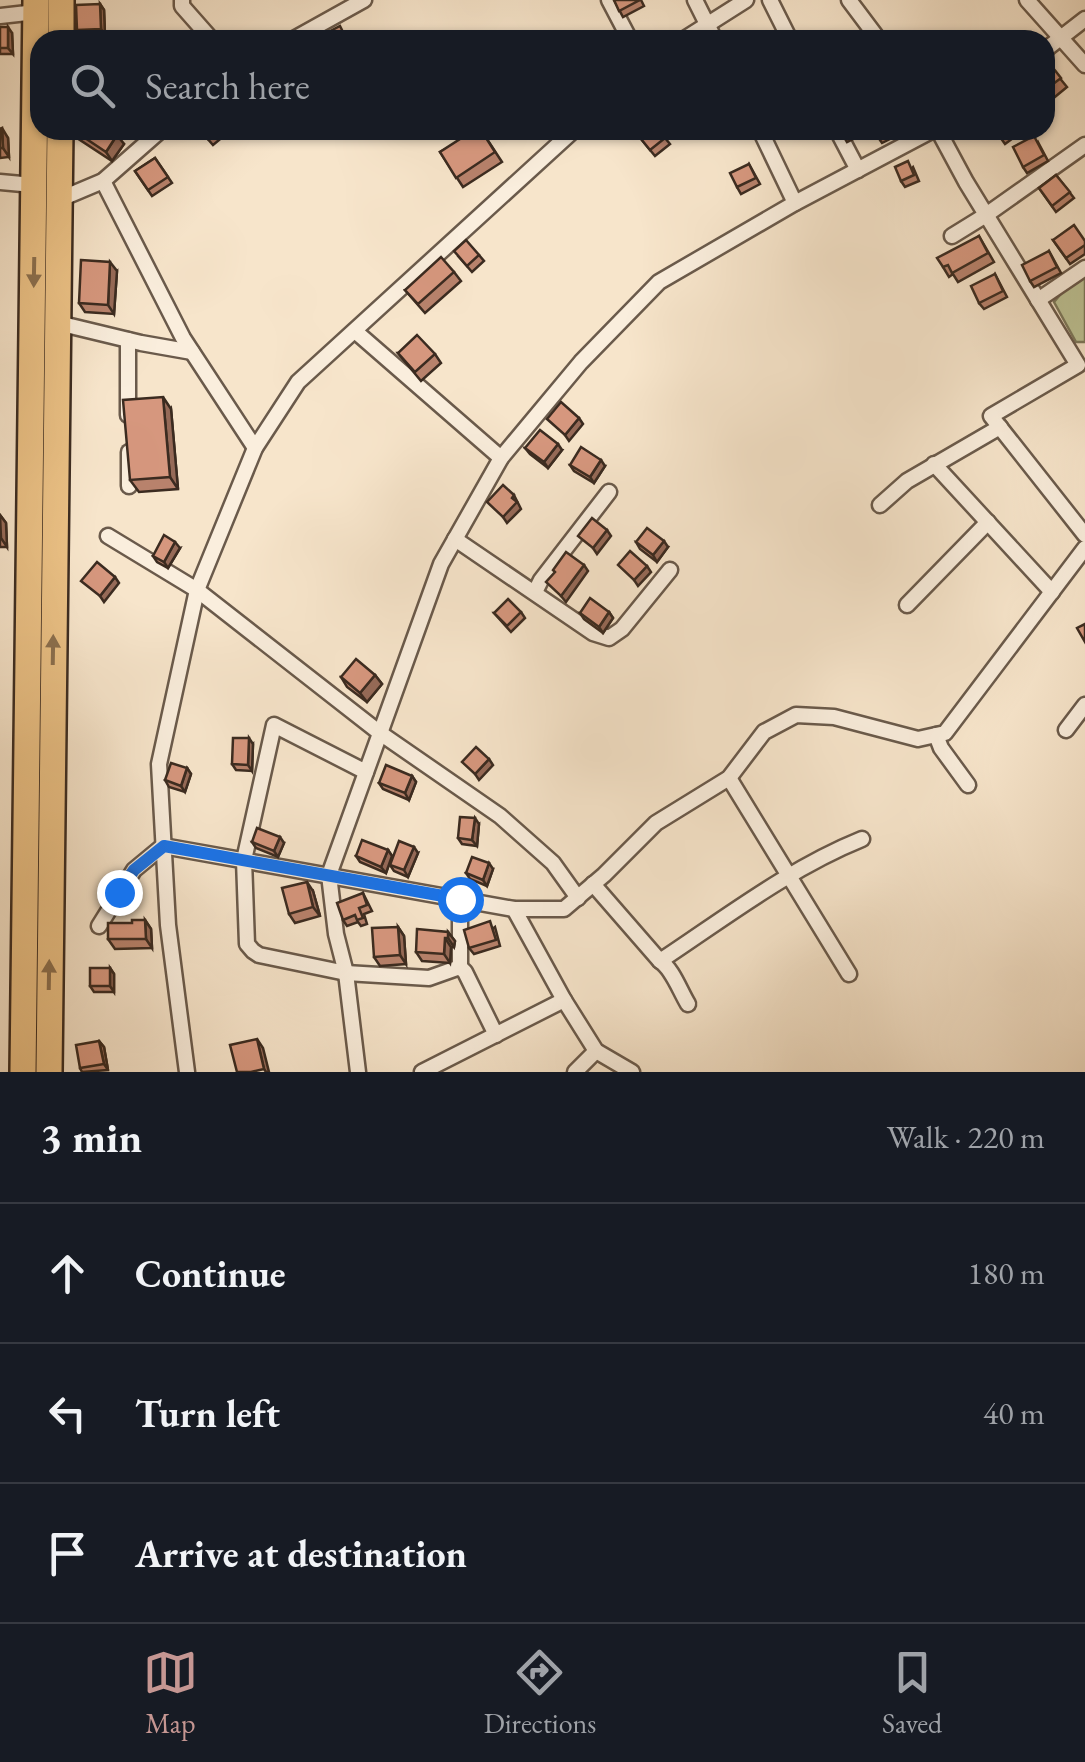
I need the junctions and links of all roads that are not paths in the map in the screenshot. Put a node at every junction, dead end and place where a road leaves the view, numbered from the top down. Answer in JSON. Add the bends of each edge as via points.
{"nodes":[{"id":1,"x":61,"y":0,"type":"edge"},
{"id":2,"x":182,"y":0,"type":"edge"},
{"id":3,"x":364,"y":0,"type":"edge"},
{"id":4,"x":609,"y":0,"type":"edge"},
{"id":5,"x":695,"y":0,"type":"edge"},
{"id":6,"x":746,"y":0,"type":"edge"},
{"id":7,"x":770,"y":0,"type":"edge"},
{"id":8,"x":849,"y":0,"type":"edge"},
{"id":9,"x":1027,"y":0,"type":"edge"},
{"id":10,"x":36,"y":6,"type":"edge"},
{"id":11,"x":0,"y":16,"type":"edge"},
{"id":12,"x":1085,"y":20,"type":"edge"},
{"id":13,"x":707,"y":24,"type":"junction"},
{"id":14,"x":61,"y":30,"type":"edge"},
{"id":15,"x":203,"y":30,"type":"edge"},
{"id":16,"x":310,"y":30,"type":"edge"},
{"id":17,"x":625,"y":30,"type":"edge"},
{"id":18,"x":698,"y":30,"type":"edge"},
{"id":19,"x":710,"y":30,"type":"edge"},
{"id":20,"x":785,"y":30,"type":"edge"},
{"id":21,"x":872,"y":30,"type":"edge"},
{"id":22,"x":1052,"y":30,"type":"edge"},
{"id":23,"x":1055,"y":33,"type":"edge"},
{"id":24,"x":1060,"y":39,"type":"junction"},
{"id":25,"x":1055,"y":43,"type":"edge"},
{"id":26,"x":1085,"y":65,"type":"edge"},
{"id":27,"x":35,"y":140,"type":"edge"},
{"id":28,"x":60,"y":140,"type":"edge"},
{"id":29,"x":151,"y":140,"type":"edge"},
{"id":30,"x":563,"y":140,"type":"edge"},
{"id":31,"x":765,"y":140,"type":"edge"},
{"id":32,"x":842,"y":140,"type":"edge"},
{"id":33,"x":916,"y":140,"type":"edge"},
{"id":34,"x":942,"y":140,"type":"edge"},
{"id":35,"x":1085,"y":145,"type":"edge"},
{"id":36,"x":858,"y":170,"type":"junction"},
{"id":37,"x":104,"y":181,"type":"junction"},
{"id":38,"x":0,"y":182,"type":"edge"},
{"id":39,"x":34,"y":197,"type":"junction"},
{"id":40,"x":59,"y":200,"type":"junction"},
{"id":41,"x":796,"y":202,"type":"junction"},
{"id":42,"x":986,"y":215,"type":"junction"},
{"id":43,"x":952,"y":236,"type":"dead end"},
{"id":44,"x":1085,"y":268,"type":"edge"},
{"id":45,"x":1038,"y":300,"type":"junction"},
{"id":46,"x":58,"y":323,"type":"junction"},
{"id":47,"x":355,"y":330,"type":"junction"},
{"id":48,"x":128,"y":340,"type":"junction"},
{"id":49,"x":192,"y":352,"type":"junction"},
{"id":50,"x":1082,"y":363,"type":"edge"},
{"id":51,"x":1000,"y":428,"type":"junction"},
{"id":52,"x":256,"y":448,"type":"junction"},
{"id":53,"x":501,"y":458,"type":"junction"},
{"id":54,"x":934,"y":464,"type":"junction"},
{"id":55,"x":129,"y":486,"type":"edge"},
{"id":56,"x":609,"y":492,"type":"dead end"},
{"id":57,"x":880,"y":505,"type":"dead end"},
{"id":58,"x":988,"y":522,"type":"junction"},
{"id":59,"x":108,"y":536,"type":"dead end"},
{"id":60,"x":1085,"y":536,"type":"edge"},
{"id":61,"x":455,"y":539,"type":"junction"},
{"id":62,"x":1085,"y":548,"type":"edge"},
{"id":63,"x":670,"y":570,"type":"dead end"},
{"id":64,"x":197,"y":590,"type":"junction"},
{"id":65,"x":535,"y":592,"type":"junction"},
{"id":66,"x":1052,"y":592,"type":"junction"},
{"id":67,"x":906,"y":605,"type":"dead end"},
{"id":68,"x":1085,"y":705,"type":"edge"},
{"id":69,"x":1066,"y":730,"type":"dead end"},
{"id":70,"x":380,"y":733,"type":"junction"},
{"id":71,"x":936,"y":735,"type":"junction"},
{"id":72,"x":366,"y":772,"type":"junction"},
{"id":73,"x":729,"y":778,"type":"junction"},
{"id":74,"x":968,"y":785,"type":"dead end"},
{"id":75,"x":862,"y":839,"type":"dead end"},
{"id":76,"x":164,"y":846,"type":"junction"},
{"id":77,"x":244,"y":860,"type":"junction"},
{"id":78,"x":329,"y":875,"type":"junction"},
{"id":79,"x":788,"y":877,"type":"junction"},
{"id":80,"x":593,"y":884,"type":"junction"},
{"id":81,"x":578,"y":898,"type":"junction"},
{"id":82,"x":460,"y":899,"type":"junction"},
{"id":83,"x":514,"y":910,"type":"junction"},
{"id":84,"x":99,"y":926,"type":"dead end"},
{"id":85,"x":660,"y":961,"type":"junction"},
{"id":86,"x":460,"y":967,"type":"junction"},
{"id":87,"x":346,"y":973,"type":"junction"},
{"id":88,"x":849,"y":974,"type":"dead end"},
{"id":89,"x":564,"y":1000,"type":"junction"},
{"id":90,"x":688,"y":1004,"type":"dead end"},
{"id":91,"x":496,"y":1035,"type":"junction"},
{"id":92,"x":596,"y":1052,"type":"junction"},
{"id":93,"x":22,"y":1072,"type":"edge"},
{"id":94,"x":48,"y":1072,"type":"edge"},
{"id":95,"x":187,"y":1072,"type":"edge"},
{"id":96,"x":358,"y":1072,"type":"edge"},
{"id":97,"x":422,"y":1072,"type":"edge"},
{"id":98,"x":575,"y":1072,"type":"edge"},
{"id":99,"x":632,"y":1072,"type":"edge"}],
"edges":[{"from":1,"to":14,"type":"highway"},
{"from":2,"to":15,"type":"street"},
{"from":3,"to":16,"type":"street"},
{"from":4,"to":17,"type":"street"},
{"from":5,"to":13,"type":"street"},
{"from":6,"to":13,"type":"street"},
{"from":7,"to":20,"type":"street"},
{"from":8,"to":21,"type":"street"},
{"from":9,"to":22,"type":"street"},
{"from":10,"to":11,"type":"street"},
{"from":12,"to":24,"type":"street"},
{"from":13,"to":18,"type":"street"},
{"from":13,"to":19,"type":"street"},
{"from":23,"to":24,"type":"street"},
{"from":24,"to":25,"type":"street"},
{"from":24,"to":26,"type":"street"},
{"from":27,"to":39,"type":"highway"},
{"from":28,"to":40,"type":"highway"},
{"from":29,"to":37,"type":"street"},
{"from":30,"to":47,"type":"street"},
{"from":31,"to":41,"type":"street"},
{"from":32,"to":36,"type":"street"},
{"from":33,"to":36,"type":"street"},
{"from":34,"to":42,"type":"street"},
{"from":35,"to":42,"type":"street"},
{"from":36,"to":41,"type":"street"},
{"from":37,"to":40,"type":"street"},
{"from":37,"to":49,"type":"street"},
{"from":38,"to":39,"type":"street"},
{"from":39,"to":40,"type":"street"},
{"from":39,"to":93,"type":"highway","one_way":true},
{"from":40,"to":46,"type":"highway"},
{"from":41,"to":53,"type":"street","via":[[659,282]]},
{"from":42,"to":43,"type":"street"},
{"from":42,"to":45,"type":"street"},
{"from":44,"to":45,"type":"street"},
{"from":45,"to":50,"type":"street"},
{"from":46,"to":48,"type":"street"},
{"from":94,"to":46,"type":"highway","one_way":true},
{"from":47,"to":52,"type":"street","via":[[298,382]]},
{"from":47,"to":53,"type":"street"},
{"from":48,"to":49,"type":"street"},
{"from":48,"to":55,"type":"street"},
{"from":49,"to":52,"type":"street"},
{"from":50,"to":51,"type":"street","via":[[991,416]]},
{"from":51,"to":54,"type":"street"},
{"from":51,"to":60,"type":"street"},
{"from":52,"to":64,"type":"street"},
{"from":53,"to":61,"type":"street"},
{"from":54,"to":57,"type":"street"},
{"from":54,"to":58,"type":"street"},
{"from":56,"to":65,"type":"street"},
{"from":58,"to":66,"type":"street"},
{"from":58,"to":67,"type":"street"},
{"from":59,"to":64,"type":"street"},
{"from":61,"to":65,"type":"street"},
{"from":61,"to":70,"type":"street"},
{"from":62,"to":66,"type":"street"},
{"from":63,"to":65,"type":"street","via":[[609,638]]},
{"from":64,"to":70,"type":"street"},
{"from":64,"to":76,"type":"street","via":[[159,764]]},
{"from":66,"to":71,"type":"street","via":[[961,714]]},
{"from":68,"to":69,"type":"street"},
{"from":70,"to":72,"type":"street"},
{"from":70,"to":81,"type":"street","via":[[500,816],[553,863]]},
{"from":71,"to":73,"type":"street","via":[[918,739],[834,717],[796,715],[764,732]]},
{"from":71,"to":74,"type":"street"},
{"from":72,"to":77,"type":"street","via":[[274,724]]},
{"from":72,"to":78,"type":"street"},
{"from":73,"to":79,"type":"street"},
{"from":73,"to":80,"type":"street","via":[[656,823]]},
{"from":75,"to":79,"type":"street"},
{"from":76,"to":77,"type":"street"},
{"from":76,"to":84,"type":"street","via":[[134,870]]},
{"from":76,"to":95,"type":"street"},
{"from":77,"to":78,"type":"street"},
{"from":77,"to":87,"type":"street","via":[[253,951]]},
{"from":78,"to":82,"type":"street"},
{"from":78,"to":87,"type":"street"},
{"from":79,"to":85,"type":"street"},
{"from":79,"to":88,"type":"street"},
{"from":80,"to":81,"type":"street"},
{"from":80,"to":85,"type":"street"},
{"from":81,"to":83,"type":"street","via":[[564,909]]},
{"from":82,"to":83,"type":"street"},
{"from":82,"to":86,"type":"street"},
{"from":83,"to":89,"type":"street"},
{"from":85,"to":90,"type":"street"},
{"from":86,"to":87,"type":"street","via":[[428,978]]},
{"from":86,"to":91,"type":"street"},
{"from":87,"to":96,"type":"street"},
{"from":89,"to":91,"type":"street"},
{"from":89,"to":92,"type":"street"},
{"from":91,"to":97,"type":"street"},
{"from":92,"to":98,"type":"street"},
{"from":92,"to":99,"type":"street"}]}
